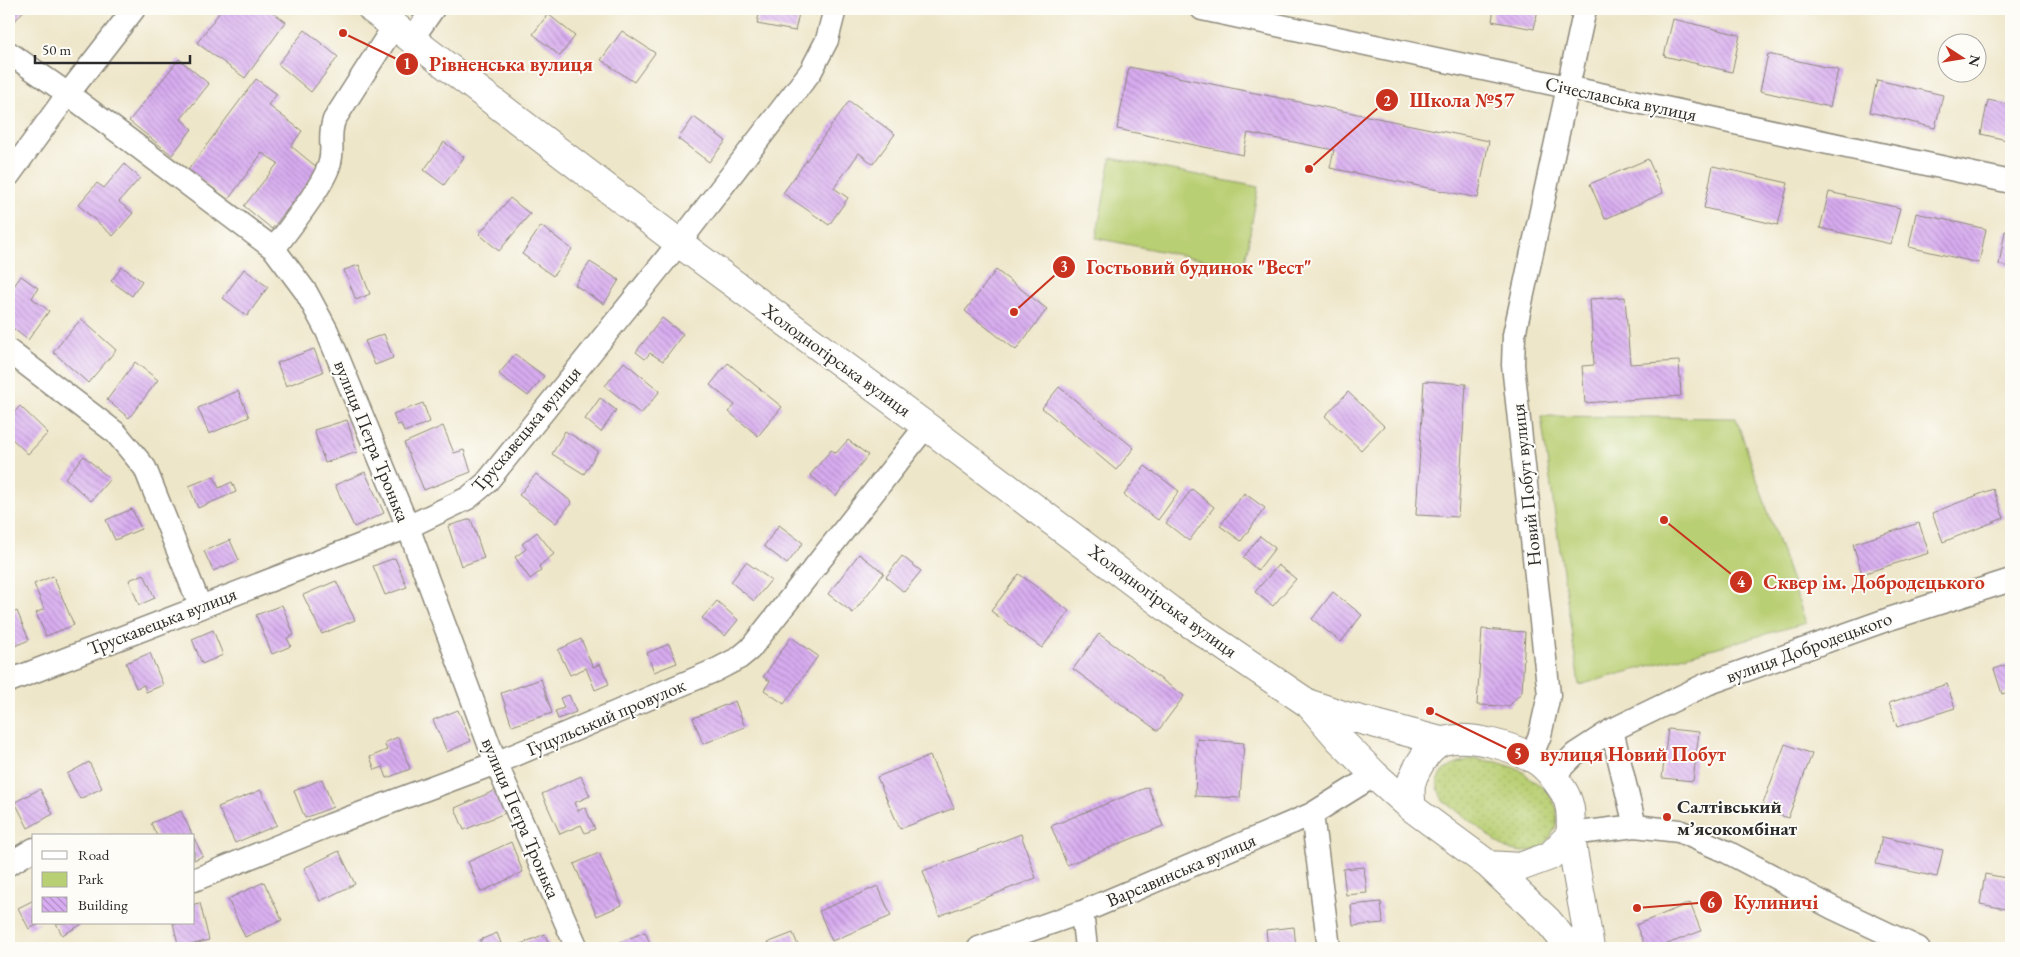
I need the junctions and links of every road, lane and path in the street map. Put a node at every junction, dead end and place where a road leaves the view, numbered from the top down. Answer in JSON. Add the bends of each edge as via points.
{"nodes":[{"id":1,"x":134,"y":9,"type":"edge"},
{"id":2,"x":372,"y":9,"type":"edge"},
{"id":3,"x":433,"y":9,"type":"edge"},
{"id":4,"x":835,"y":9,"type":"edge"},
{"id":5,"x":1202,"y":9,"type":"edge"},
{"id":6,"x":1585,"y":9,"type":"edge"},
{"id":7,"x":403,"y":32,"type":"junction"},
{"id":8,"x":9,"y":52,"type":"edge"},
{"id":9,"x":1568,"y":88,"type":"junction"},
{"id":10,"x":68,"y":94,"type":"junction"},
{"id":11,"x":9,"y":174,"type":"edge"},
{"id":12,"x":2011,"y":182,"type":"edge"},
{"id":13,"x":679,"y":243,"type":"junction"},
{"id":14,"x":274,"y":249,"type":"junction"},
{"id":15,"x":9,"y":351,"type":"edge"},
{"id":16,"x":926,"y":426,"type":"junction"},
{"id":17,"x":408,"y":527,"type":"junction"},
{"id":18,"x":2011,"y":580,"type":"edge"},
{"id":19,"x":200,"y":606,"type":"junction"},
{"id":20,"x":9,"y":680,"type":"edge"},
{"id":21,"x":1309,"y":704,"type":"junction"},
{"id":22,"x":1612,"y":730,"type":"junction"},
{"id":23,"x":1441,"y":742,"type":"junction"},
{"id":24,"x":1531,"y":757,"type":"junction"},
{"id":25,"x":496,"y":763,"type":"junction"},
{"id":26,"x":1375,"y":775,"type":"junction"},
{"id":27,"x":1553,"y":776,"type":"junction"},
{"id":28,"x":1412,"y":808,"type":"junction"},
{"id":29,"x":1312,"y":814,"type":"junction"},
{"id":30,"x":1635,"y":826,"type":"junction"},
{"id":31,"x":1571,"y":834,"type":"junction"},
{"id":32,"x":32,"y":850,"type":"edge"},
{"id":33,"x":9,"y":864,"type":"edge"},
{"id":34,"x":1489,"y":866,"type":"junction"},
{"id":35,"x":195,"y":880,"type":"edge"},
{"id":36,"x":1082,"y":912,"type":"junction"},
{"id":37,"x":577,"y":948,"type":"edge"},
{"id":38,"x":979,"y":948,"type":"edge"},
{"id":39,"x":1086,"y":948,"type":"edge"},
{"id":40,"x":1329,"y":948,"type":"edge"},
{"id":41,"x":1570,"y":948,"type":"edge"},
{"id":42,"x":1590,"y":948,"type":"edge"},
{"id":43,"x":1918,"y":948,"type":"edge"}],
"edges":[{"from":1,"to":10,"type":"street"},
{"from":2,"to":7,"type":"main road","name":"Холодногірська вулиця"},
{"from":3,"to":7,"type":"street"},
{"from":4,"to":13,"type":"street","name":"Трускавецька вулиця","via":[[827,40],[811,71]]},
{"from":5,"to":9,"type":"street","name":"Січеславська вулиця"},
{"from":6,"to":9,"type":"street","name":"Новий Побут вулиця"},
{"from":7,"to":13,"type":"main road","name":"Холодногірська вулиця"},
{"from":7,"to":14,"type":"street","via":[[334,120],[330,132],[331,160],[326,174]]},
{"from":8,"to":10,"type":"street","name":"вулиця Петра Тронька"},
{"from":9,"to":12,"type":"street","name":"Січеславська вулиця"},
{"from":9,"to":24,"type":"street","name":"Новий Побут вулиця","via":[[1514,335],[1513,366],[1549,695],[1540,735]]},
{"from":10,"to":11,"type":"street"},
{"from":10,"to":14,"type":"street","name":"вулиця Петра Тронька"},
{"from":13,"to":16,"type":"main road","name":"Холодногірська вулиця"},
{"from":13,"to":17,"type":"street","name":"Трускавецька вулиця","via":[[486,483],[468,498]]},
{"from":14,"to":17,"type":"street","name":"вулиця Петра Тронька","via":[[306,292],[327,331]]},
{"from":15,"to":19,"type":"street","via":[[116,432],[145,468]]},
{"from":16,"to":21,"type":"main road","name":"Холодногірська вулиця","via":[[1170,610]]},
{"from":16,"to":25,"type":"street","name":"Гуцульський провулок","via":[[750,649],[739,658]]},
{"from":17,"to":19,"type":"street","name":"Трускавецька вулиця"},
{"from":17,"to":25,"type":"street","name":"вулиця Петра Тронька"},
{"from":18,"to":22,"type":"street","name":"вулиця Добродецького","via":[[1888,618],[1707,684]]},
{"from":19,"to":20,"type":"street","name":"Трускавецька вулиця"},
{"from":21,"to":23,"type":"main road","name":"Холодногірська вулиця"},
{"from":21,"to":26,"type":"main road","name":"Холодногірська вулиця"},
{"from":22,"to":27,"type":"street","name":"вулиця Добродецького","via":[[1575,754]]},
{"from":22,"to":30,"type":"street"},
{"from":23,"to":24,"type":"main road","via":[[1469,738]]},
{"from":23,"to":28,"type":"main road","via":[[1427,753],[1412,777],[1409,791]]},
{"from":24,"to":27,"type":"main road"},
{"from":25,"to":35,"type":"street","name":"Гуцульський провулок"},
{"from":25,"to":37,"type":"street","name":"вулиця Петра Тронька"},
{"from":26,"to":28,"type":"main road","name":"Холодногірська вулиця"},
{"from":26,"to":29,"type":"street","name":"Варсавинська вулиця"},
{"from":27,"to":31,"type":"main road","via":[[1565,794],[1572,814]]},
{"from":28,"to":34,"type":"main road"},
{"from":29,"to":36,"type":"street","name":"Варсавинська вулиця"},
{"from":29,"to":40,"type":"street"},
{"from":30,"to":31,"type":"street"},
{"from":30,"to":43,"type":"street","via":[[1679,831]]},
{"from":31,"to":34,"type":"main road","via":[[1550,856],[1520,867]]},
{"from":31,"to":42,"type":"main road"},
{"from":32,"to":33,"type":"street"},
{"from":34,"to":41,"type":"main road","via":[[1548,921]]},
{"from":36,"to":38,"type":"street","name":"Варсавинська вулиця"},
{"from":36,"to":39,"type":"street"}]}
